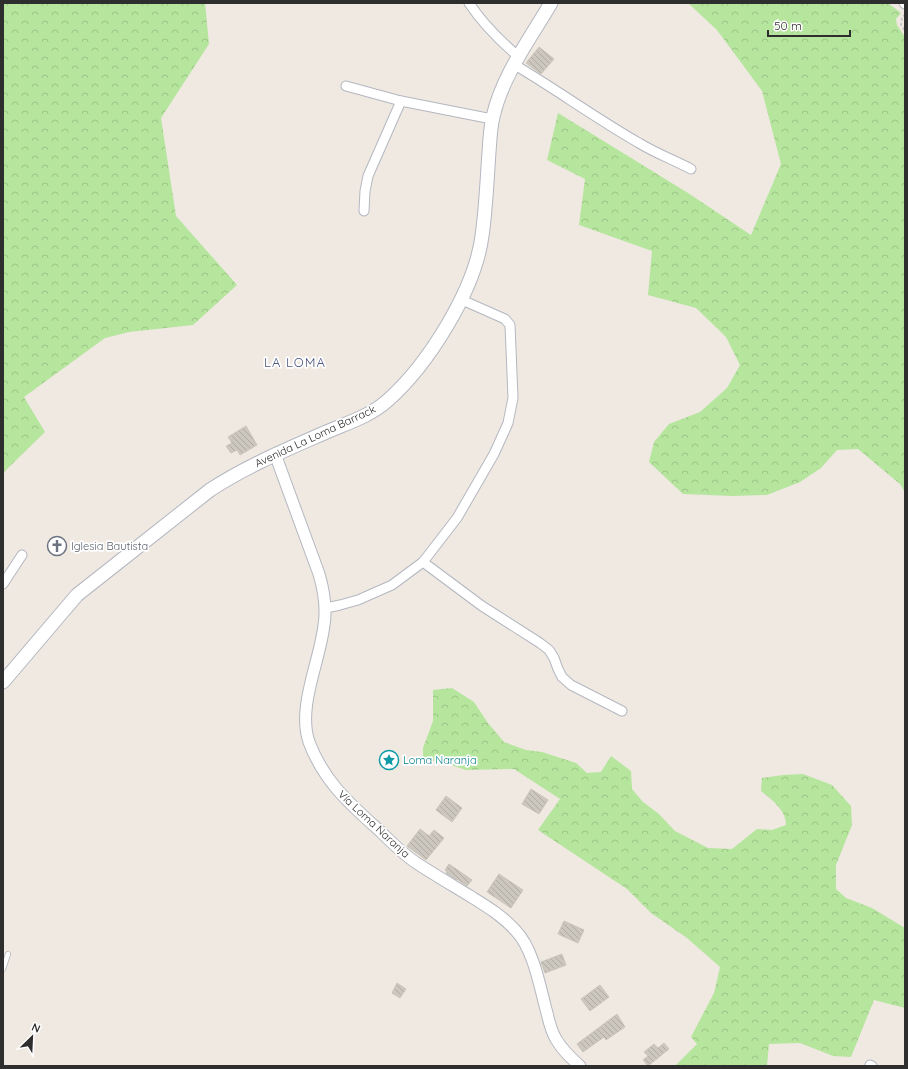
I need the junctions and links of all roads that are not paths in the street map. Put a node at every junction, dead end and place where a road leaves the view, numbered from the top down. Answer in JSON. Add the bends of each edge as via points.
{"nodes":[{"id":1,"x":469,"y":3,"type":"edge"},
{"id":2,"x":551,"y":3,"type":"edge"},
{"id":3,"x":517,"y":61,"type":"junction"},
{"id":4,"x":346,"y":86,"type":"dead end"},
{"id":5,"x":401,"y":101,"type":"junction"},
{"id":6,"x":492,"y":119,"type":"junction"},
{"id":7,"x":691,"y":169,"type":"dead end"},
{"id":8,"x":364,"y":211,"type":"dead end"},
{"id":9,"x":462,"y":300,"type":"junction"},
{"id":10,"x":275,"y":454,"type":"junction"},
{"id":11,"x":22,"y":555,"type":"dead end"},
{"id":12,"x":423,"y":562,"type":"junction"},
{"id":13,"x":3,"y":584,"type":"edge"},
{"id":14,"x":326,"y":608,"type":"junction"},
{"id":15,"x":3,"y":682,"type":"edge"},
{"id":16,"x":622,"y":711,"type":"dead end"},
{"id":17,"x":8,"y":954,"type":"dead end"},
{"id":18,"x":3,"y":968,"type":"edge"},
{"id":19,"x":580,"y":1066,"type":"edge"}],
"edges":[{"from":1,"to":3,"type":"street"},
{"from":2,"to":3,"type":"main road","name":"Avenida La Loma Barrack"},
{"from":3,"to":6,"type":"main road","name":"Avenida La Loma Barrack","via":[[507,78]]},
{"from":3,"to":7,"type":"street","via":[[542,81],[635,141]]},
{"from":4,"to":5,"type":"street"},
{"from":5,"to":6,"type":"street"},
{"from":5,"to":8,"type":"street","via":[[368,176]]},
{"from":6,"to":9,"type":"main road","name":"Avenida La Loma Barrack","via":[[482,237],[477,260]]},
{"from":9,"to":10,"type":"main road","name":"Avenida La Loma Barrack","via":[[424,359],[406,383],[386,402],[369,413]]},
{"from":9,"to":12,"type":"street","via":[[505,319],[510,325],[511,410],[505,430],[485,471],[457,518]]},
{"from":10,"to":14,"type":"street","name":"Vía Loma Naranja","via":[[319,574]]},
{"from":10,"to":15,"type":"main road","name":"Avenida La Loma Barrack","via":[[229,477],[210,490],[77,595]]},
{"from":11,"to":13,"type":"street"},
{"from":12,"to":14,"type":"street","via":[[392,585],[374,594]]},
{"from":12,"to":16,"type":"street","via":[[482,606],[549,650],[562,677],[571,685]]},
{"from":14,"to":19,"type":"street","name":"Vía Loma Naranja","via":[[306,717],[309,741],[326,775],[343,797],[404,853],[501,917],[517,932],[533,964],[553,1034],[563,1050]]},
{"from":17,"to":18,"type":"lane"}]}
